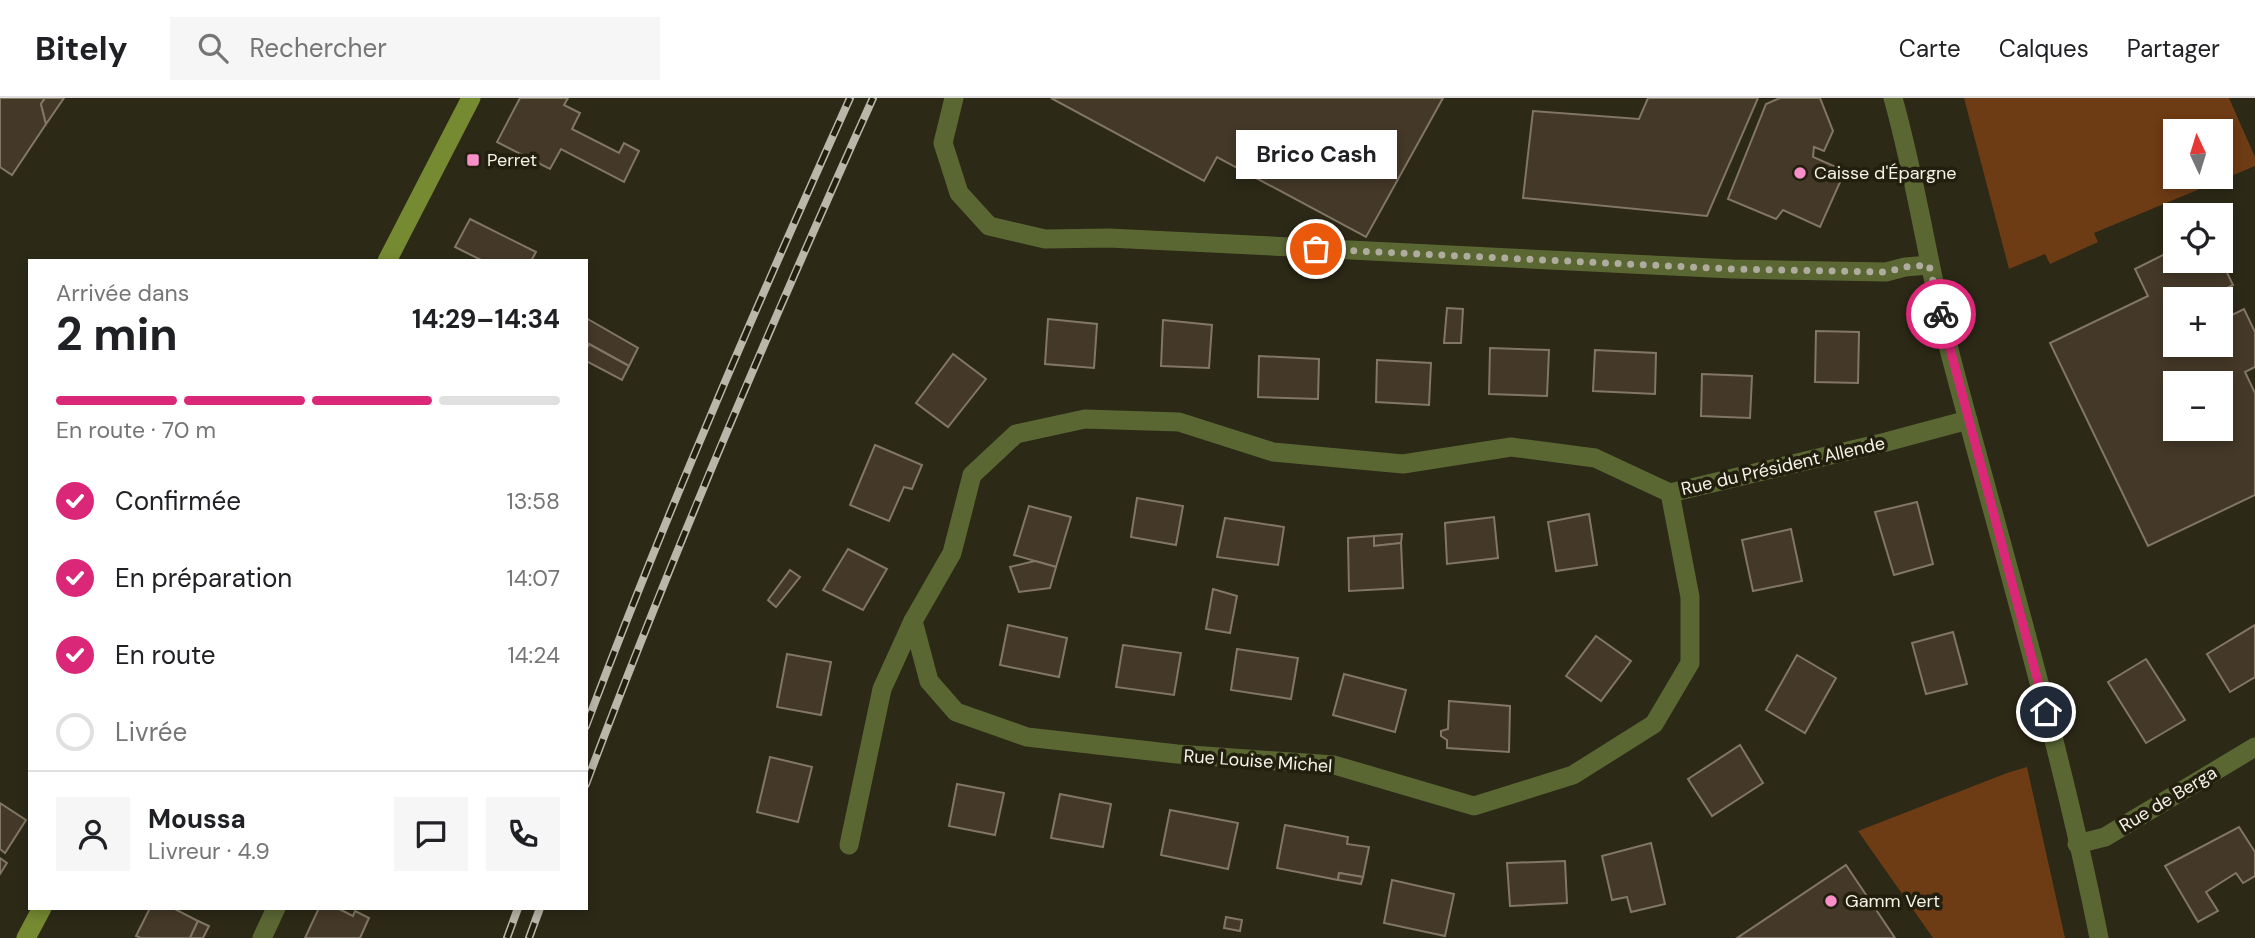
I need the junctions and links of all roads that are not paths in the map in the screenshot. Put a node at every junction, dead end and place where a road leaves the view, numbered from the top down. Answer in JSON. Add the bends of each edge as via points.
{"nodes":[{"id":1,"x":471,"y":98,"type":"edge"},
{"id":2,"x":954,"y":98,"type":"edge"},
{"id":3,"x":1893,"y":98,"type":"edge"},
{"id":4,"x":388,"y":259,"type":"edge"},
{"id":5,"x":1929,"y":265,"type":"junction"},
{"id":6,"x":1968,"y":420,"type":"junction"},
{"id":7,"x":1670,"y":493,"type":"junction"},
{"id":8,"x":913,"y":621,"type":"junction"},
{"id":9,"x":2255,"y":747,"type":"edge"},
{"id":10,"x":2077,"y":844,"type":"junction"},
{"id":11,"x":849,"y":845,"type":"dead end"},
{"id":12,"x":41,"y":910,"type":"edge"},
{"id":13,"x":275,"y":910,"type":"edge"},
{"id":14,"x":26,"y":938,"type":"edge"},
{"id":15,"x":262,"y":938,"type":"edge"},
{"id":16,"x":2099,"y":938,"type":"edge"}],
"edges":[{"from":1,"to":4,"type":"main road"},
{"from":2,"to":5,"type":"street","via":[[943,143],[959,193],[989,226],[1045,239],[1109,238],[1732,269],[1886,272]]},
{"from":3,"to":5,"type":"street"},
{"from":5,"to":6,"type":"street"},
{"from":6,"to":7,"type":"street","name":"Rue du Président Allende"},
{"from":6,"to":10,"type":"street","via":[[2019,603]]},
{"from":7,"to":8,"type":"street","name":"Rue du Président Allende","via":[[1595,458],[1511,447],[1403,464],[1273,452],[1179,422],[1085,419],[1016,434],[972,475],[952,554]]},
{"from":7,"to":8,"type":"street","name":"Rue Louise Michel","via":[[1690,597],[1690,663],[1654,724],[1573,775],[1474,806],[1334,765],[1027,737],[956,712],[929,681]]},
{"from":8,"to":11,"type":"street","name":"Rue du Président Allende","via":[[882,689]]},
{"from":9,"to":10,"type":"street","name":"Rue de Berga","via":[[2105,836]]},
{"from":10,"to":16,"type":"street"},
{"from":12,"to":14,"type":"main road"},
{"from":13,"to":15,"type":"street"}]}
